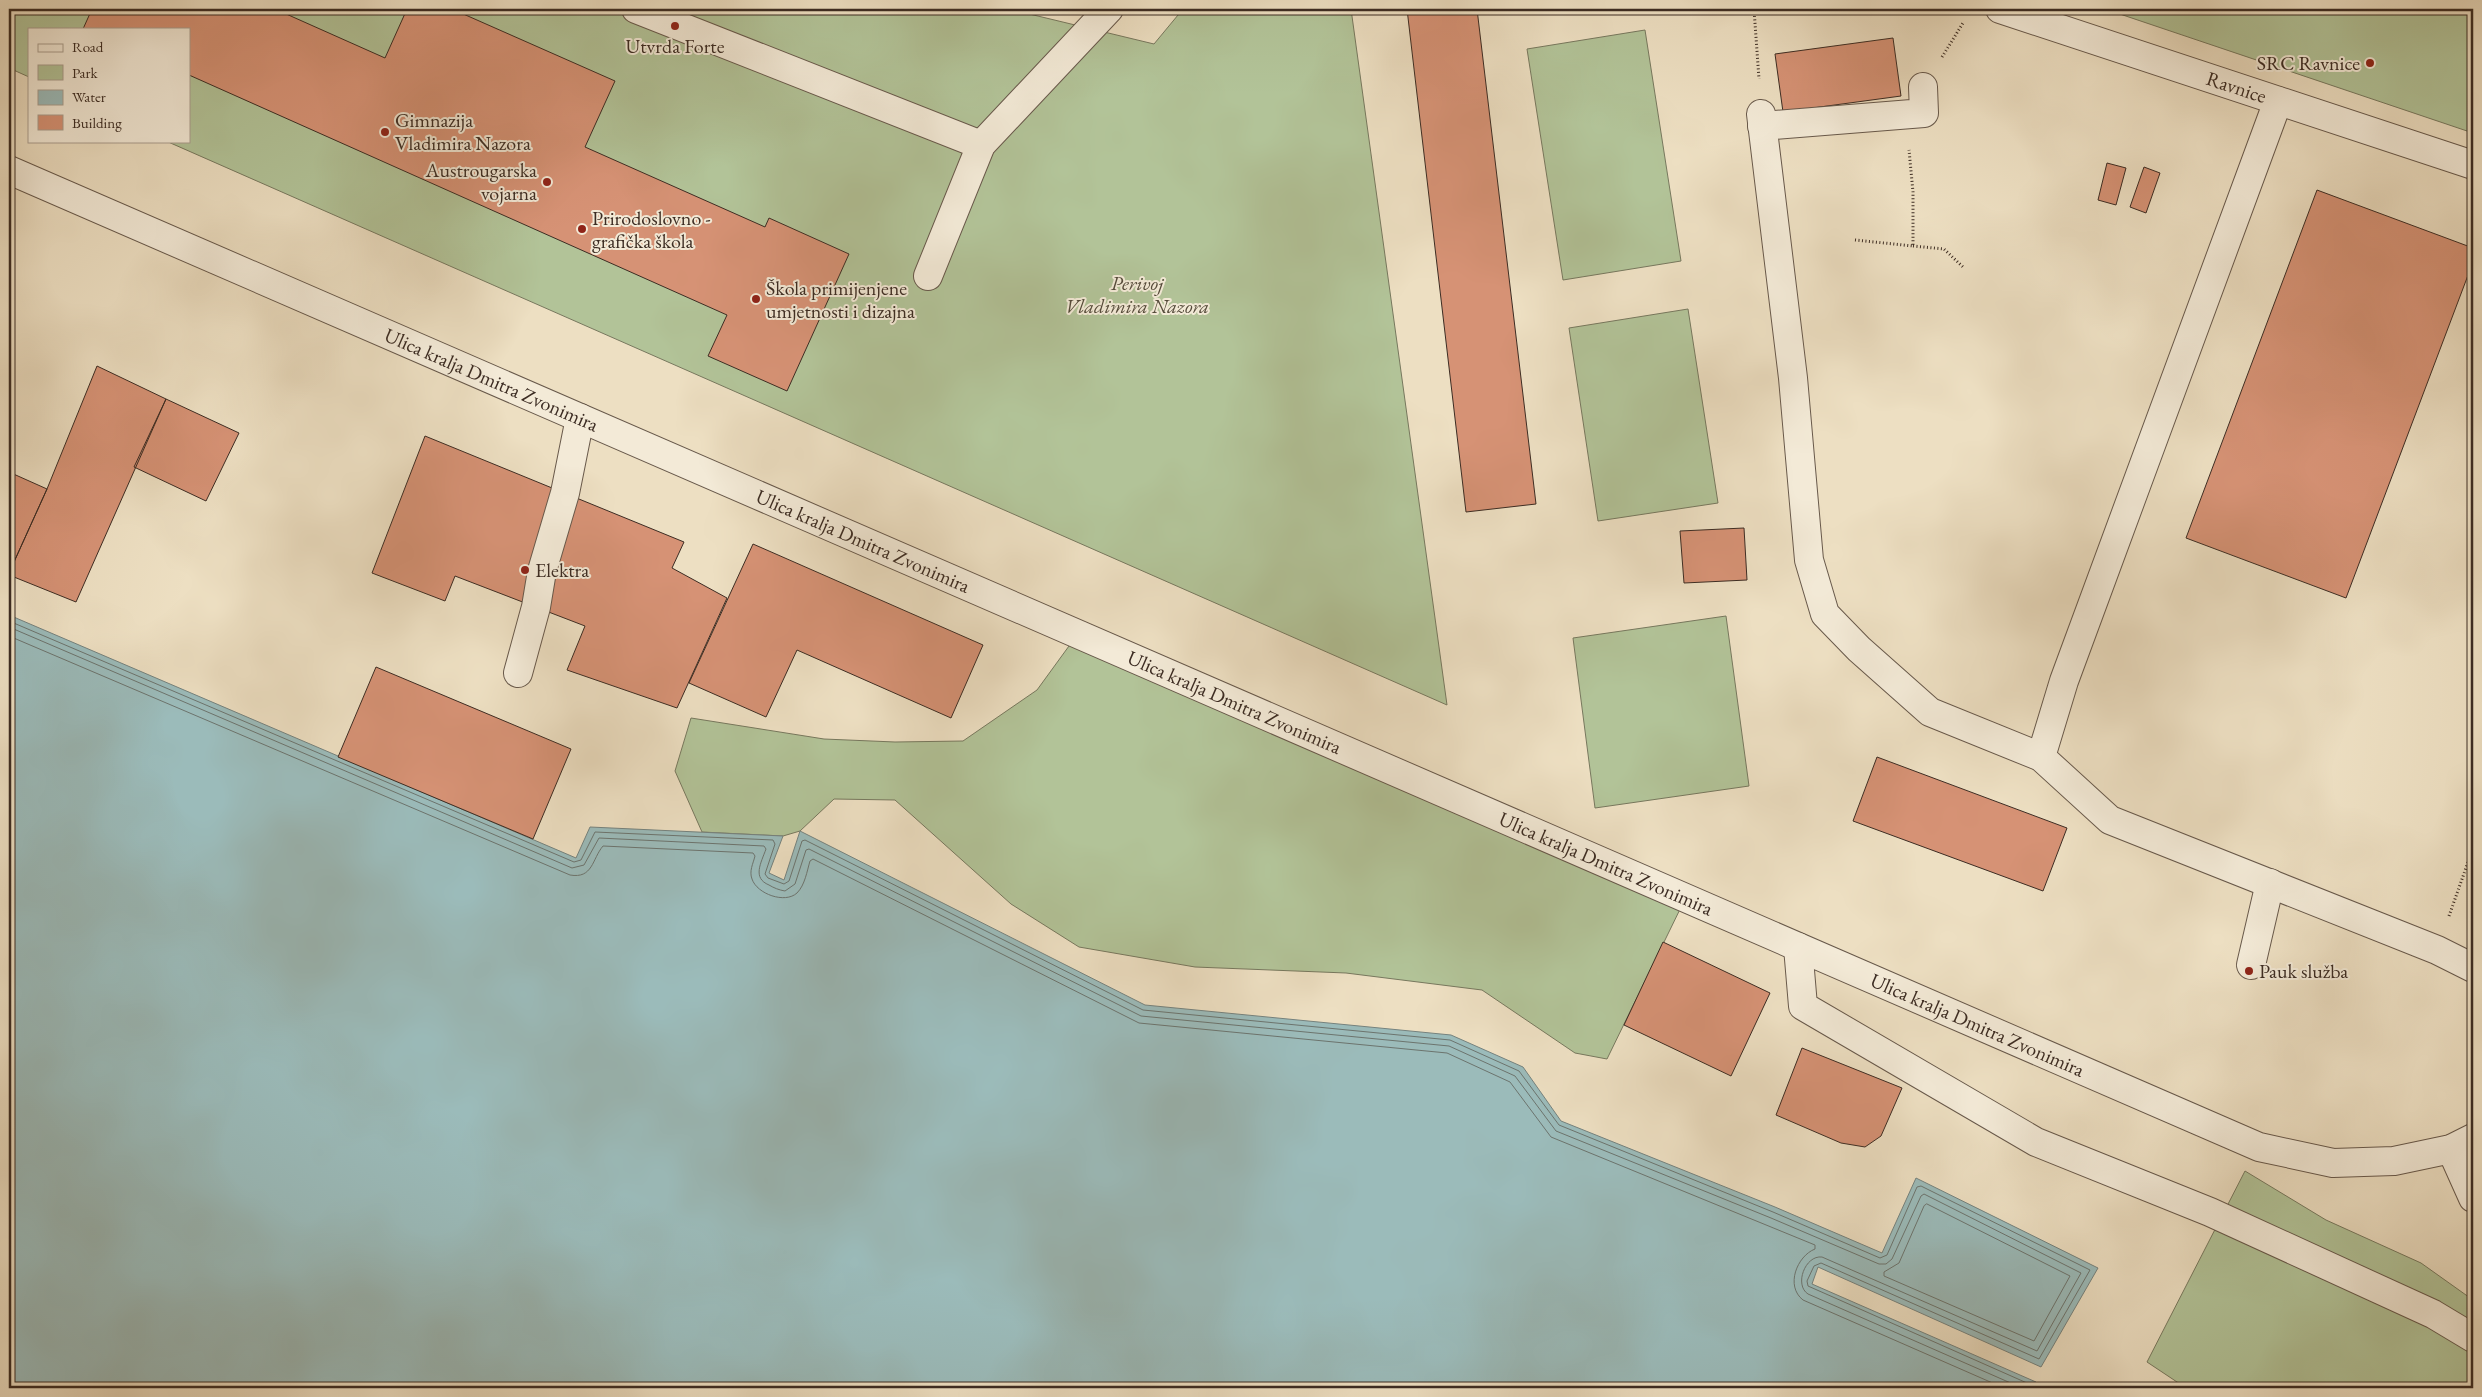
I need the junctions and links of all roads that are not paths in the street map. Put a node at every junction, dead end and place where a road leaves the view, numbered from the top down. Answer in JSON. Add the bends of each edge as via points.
{"nodes":[{"id":1,"x":636,"y":9,"type":"edge"},
{"id":2,"x":1109,"y":9,"type":"edge"},
{"id":3,"x":2000,"y":9,"type":"edge"},
{"id":4,"x":1923,"y":87,"type":"dead end"},
{"id":5,"x":2278,"y":101,"type":"junction"},
{"id":6,"x":981,"y":145,"type":"junction"},
{"id":7,"x":2473,"y":166,"type":"edge"},
{"id":8,"x":9,"y":170,"type":"edge"},
{"id":9,"x":928,"y":276,"type":"dead end"},
{"id":10,"x":580,"y":418,"type":"junction"},
{"id":11,"x":518,"y":673,"type":"dead end"},
{"id":12,"x":2041,"y":757,"type":"junction"},
{"id":13,"x":2270,"y":883,"type":"junction"},
{"id":14,"x":1798,"y":947,"type":"junction"},
{"id":15,"x":2251,"y":965,"type":"dead end"},
{"id":16,"x":2473,"y":968,"type":"edge"},
{"id":17,"x":2462,"y":1143,"type":"edge"},
{"id":18,"x":2473,"y":1198,"type":"edge"},
{"id":19,"x":2473,"y":1338,"type":"edge"}],
"edges":[{"from":1,"to":6,"type":"street"},
{"from":2,"to":6,"type":"street"},
{"from":3,"to":5,"type":"street","name":"Ravnice"},
{"from":4,"to":12,"type":"street","via":[[1924,113],[1762,120],[1809,560],[1825,614],[1930,712]]},
{"from":5,"to":7,"type":"street","name":"Ravnice"},
{"from":5,"to":12,"type":"street","via":[[2064,681]]},
{"from":6,"to":9,"type":"street"},
{"from":8,"to":10,"type":"street","name":"Ulica kralja Dmitra Zvonimira"},
{"from":10,"to":11,"type":"street","via":[[565,493],[542,571]]},
{"from":10,"to":14,"type":"street","name":"Ulica kralja Dmitra Zvonimira"},
{"from":12,"to":13,"type":"street","via":[[2110,820]]},
{"from":13,"to":15,"type":"street"},
{"from":13,"to":16,"type":"street","via":[[2437,950]]},
{"from":14,"to":17,"type":"street","name":"Ulica kralja Dmitra Zvonimira","via":[[2259,1147],[2333,1163],[2394,1161]]},
{"from":14,"to":19,"type":"street","via":[[1803,1006],[2036,1142],[2210,1212],[2433,1314]]},
{"from":17,"to":18,"type":"street"}]}
